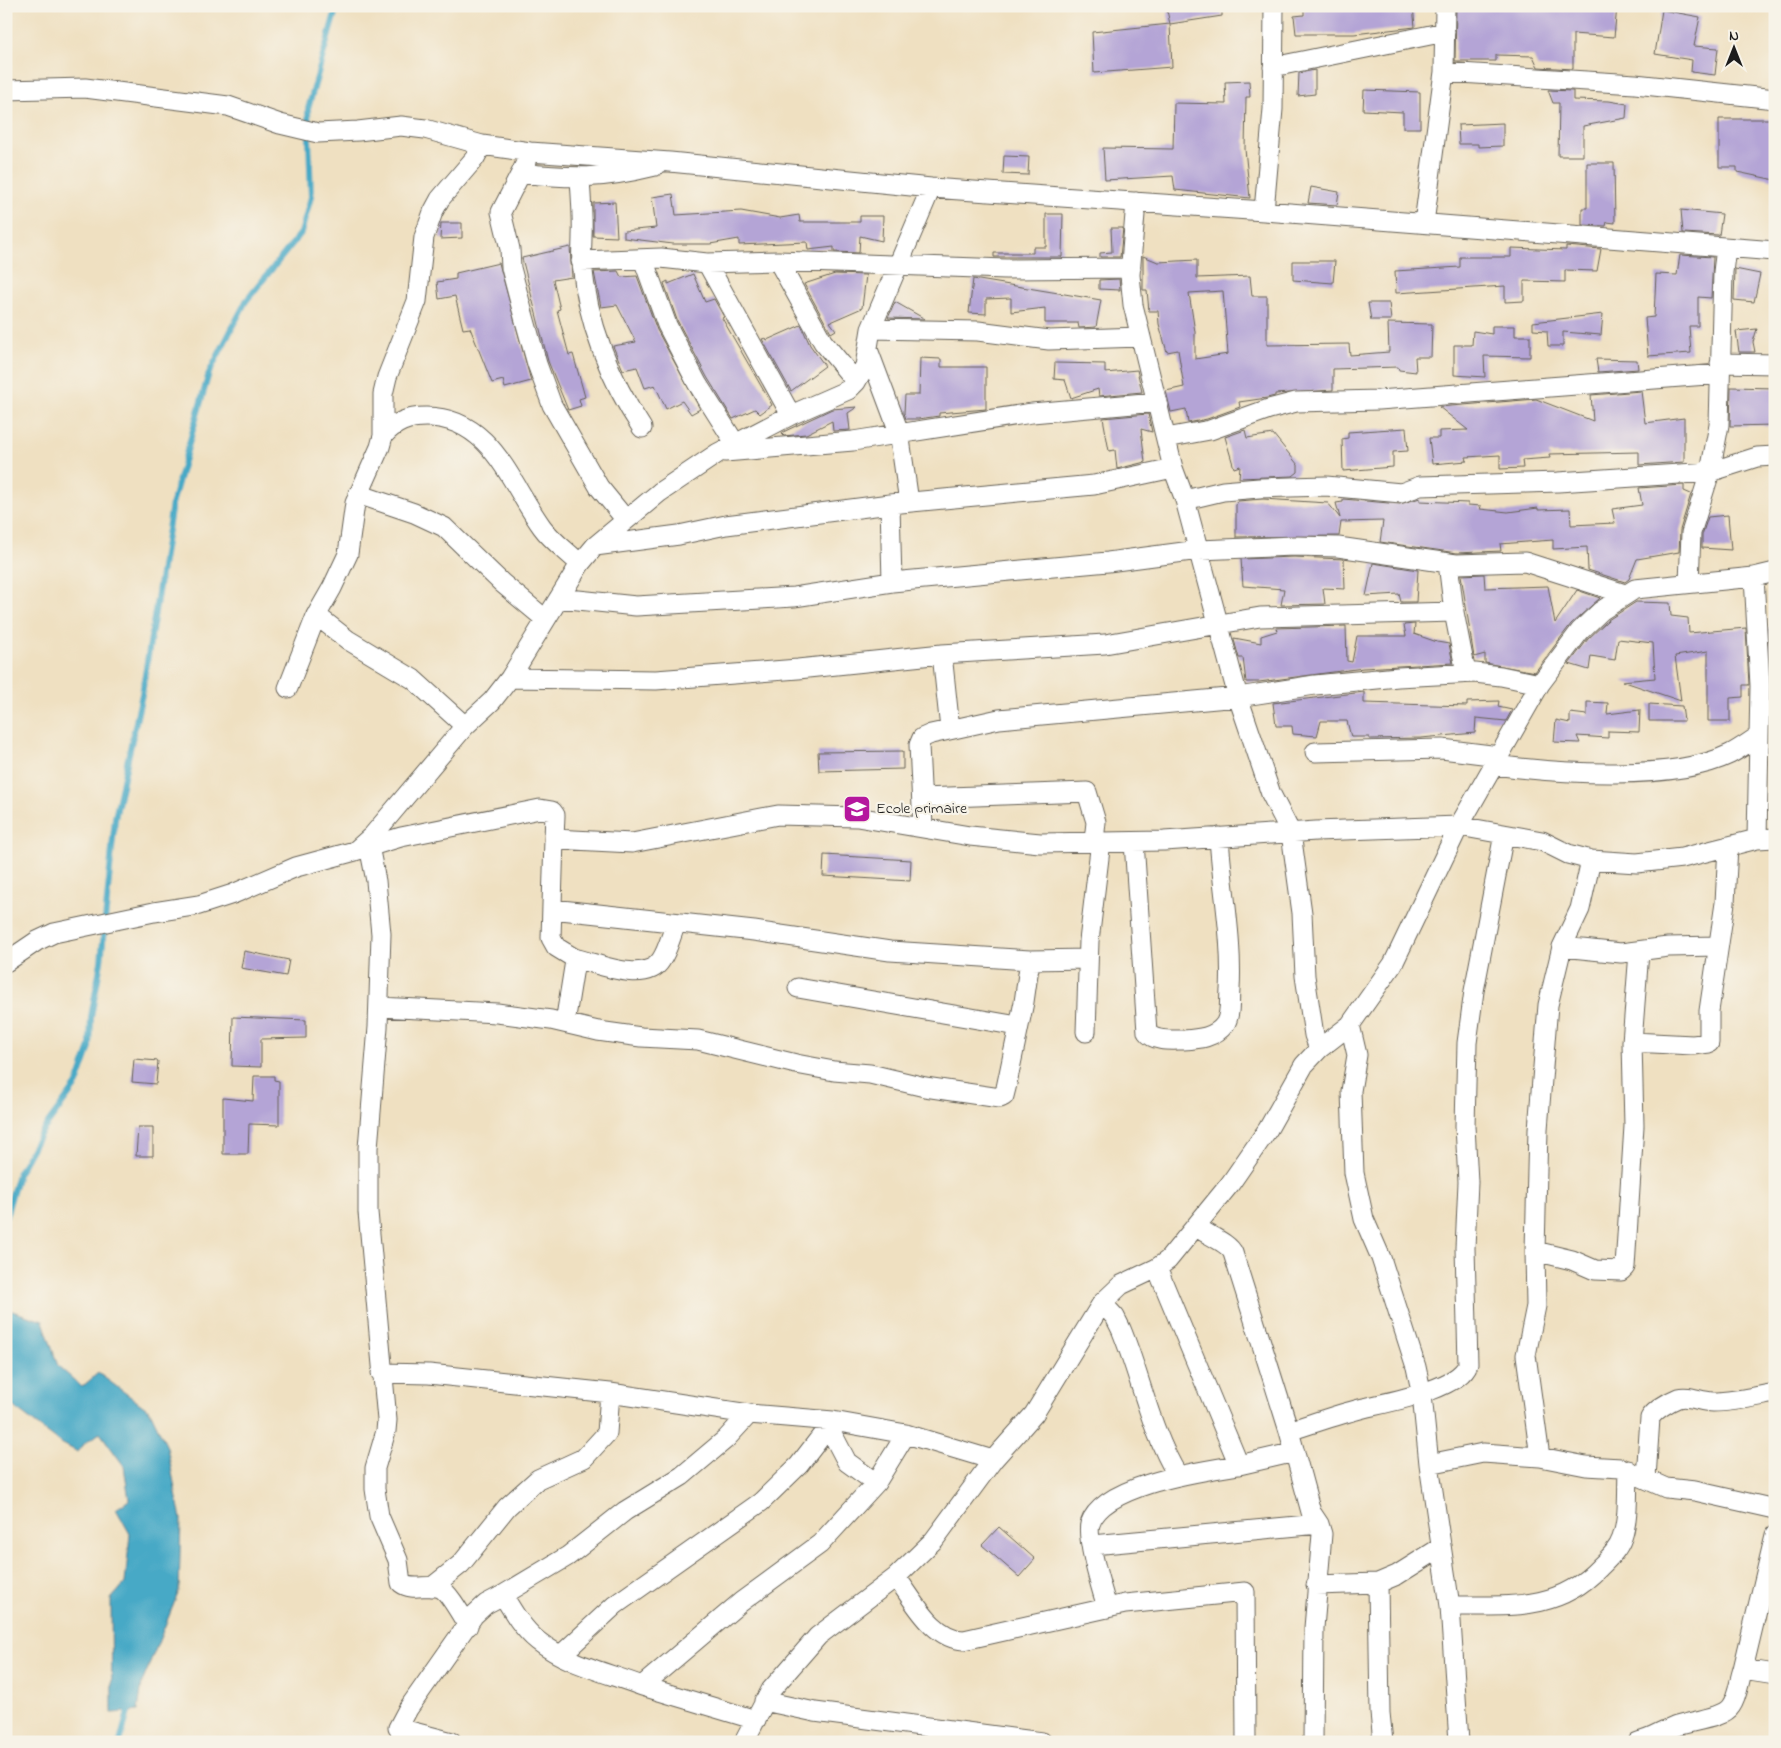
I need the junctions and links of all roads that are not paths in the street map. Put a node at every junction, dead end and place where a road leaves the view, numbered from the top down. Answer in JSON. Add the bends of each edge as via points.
{"nodes":[{"id":1,"x":1274,"y":6,"type":"edge"},
{"id":2,"x":1445,"y":6,"type":"edge"},
{"id":3,"x":1445,"y":32,"type":"junction"},
{"id":4,"x":1274,"y":67,"type":"junction"},
{"id":5,"x":1444,"y":72,"type":"junction"},
{"id":6,"x":6,"y":90,"type":"edge"},
{"id":7,"x":1775,"y":99,"type":"edge"},
{"id":8,"x":482,"y":146,"type":"junction"},
{"id":9,"x":530,"y":152,"type":"junction"},
{"id":10,"x":670,"y":162,"type":"junction"},
{"id":11,"x":521,"y":173,"type":"junction"},
{"id":12,"x":580,"y":178,"type":"junction"},
{"id":13,"x":931,"y":188,"type":"junction"},
{"id":14,"x":1136,"y":202,"type":"junction"},
{"id":15,"x":1264,"y":211,"type":"junction"},
{"id":16,"x":1424,"y":223,"type":"junction"},
{"id":17,"x":1726,"y":248,"type":"junction"},
{"id":18,"x":1775,"y":251,"type":"edge"},
{"id":19,"x":643,"y":259,"type":"junction"},
{"id":20,"x":581,"y":261,"type":"junction"},
{"id":21,"x":778,"y":261,"type":"junction"},
{"id":22,"x":707,"y":263,"type":"junction"},
{"id":23,"x":899,"y":264,"type":"junction"},
{"id":24,"x":1131,"y":268,"type":"junction"},
{"id":25,"x":871,"y":329,"type":"junction"},
{"id":26,"x":1141,"y":337,"type":"junction"},
{"id":27,"x":869,"y":352,"type":"junction"},
{"id":28,"x":1775,"y":364,"type":"edge"},
{"id":29,"x":1720,"y":368,"type":"junction"},
{"id":30,"x":856,"y":382,"type":"junction"},
{"id":31,"x":1156,"y":402,"type":"junction"},
{"id":32,"x":790,"y":415,"type":"junction"},
{"id":33,"x":642,"y":428,"type":"dead end"},
{"id":34,"x":899,"y":432,"type":"junction"},
{"id":35,"x":383,"y":436,"type":"junction"},
{"id":36,"x":1166,"y":438,"type":"junction"},
{"id":37,"x":735,"y":443,"type":"junction"},
{"id":38,"x":718,"y":453,"type":"junction"},
{"id":39,"x":1775,"y":456,"type":"edge"},
{"id":40,"x":1174,"y":468,"type":"junction"},
{"id":41,"x":1710,"y":472,"type":"junction"},
{"id":42,"x":358,"y":494,"type":"junction"},
{"id":43,"x":1185,"y":500,"type":"junction"},
{"id":44,"x":909,"y":502,"type":"junction"},
{"id":45,"x":890,"y":504,"type":"junction"},
{"id":46,"x":626,"y":520,"type":"junction"},
{"id":47,"x":595,"y":546,"type":"junction"},
{"id":48,"x":1199,"y":550,"type":"junction"},
{"id":49,"x":1448,"y":563,"type":"junction"},
{"id":50,"x":580,"y":564,"type":"junction"},
{"id":51,"x":1775,"y":572,"type":"edge"},
{"id":52,"x":1754,"y":577,"type":"junction"},
{"id":53,"x":892,"y":582,"type":"junction"},
{"id":54,"x":1688,"y":583,"type":"junction"},
{"id":55,"x":1625,"y":594,"type":"junction"},
{"id":56,"x":560,"y":598,"type":"junction"},
{"id":57,"x":1454,"y":612,"type":"junction"},
{"id":58,"x":316,"y":615,"type":"junction"},
{"id":59,"x":545,"y":619,"type":"junction"},
{"id":60,"x":1218,"y":624,"type":"junction"},
{"id":61,"x":942,"y":654,"type":"junction"},
{"id":62,"x":1466,"y":673,"type":"junction"},
{"id":63,"x":510,"y":678,"type":"junction"},
{"id":64,"x":1540,"y":684,"type":"junction"},
{"id":65,"x":288,"y":688,"type":"dead end"},
{"id":66,"x":1238,"y":698,"type":"junction"},
{"id":67,"x":465,"y":726,"type":"junction"},
{"id":68,"x":950,"y":729,"type":"junction"},
{"id":69,"x":1759,"y":736,"type":"junction"},
{"id":70,"x":1315,"y":752,"type":"dead end"},
{"id":71,"x":1497,"y":761,"type":"junction"},
{"id":72,"x":922,"y":798,"type":"junction"},
{"id":73,"x":1459,"y":826,"type":"junction"},
{"id":74,"x":923,"y":827,"type":"junction"},
{"id":75,"x":1291,"y":833,"type":"junction"},
{"id":76,"x":1504,"y":834,"type":"junction"},
{"id":77,"x":1218,"y":837,"type":"junction"},
{"id":78,"x":1766,"y":838,"type":"edge"},
{"id":79,"x":554,"y":840,"type":"junction"},
{"id":80,"x":1098,"y":841,"type":"junction"},
{"id":81,"x":1134,"y":842,"type":"junction"},
{"id":82,"x":1728,"y":846,"type":"junction"},
{"id":83,"x":362,"y":848,"type":"junction"},
{"id":84,"x":1591,"y":860,"type":"junction"},
{"id":85,"x":552,"y":909,"type":"junction"},
{"id":86,"x":676,"y":924,"type":"junction"},
{"id":87,"x":1562,"y":946,"type":"junction"},
{"id":88,"x":1718,"y":946,"type":"junction"},
{"id":89,"x":1639,"y":952,"type":"junction"},
{"id":90,"x":574,"y":958,"type":"junction"},
{"id":91,"x":1088,"y":959,"type":"junction"},
{"id":92,"x":1030,"y":960,"type":"junction"},
{"id":93,"x":6,"y":962,"type":"edge"},
{"id":94,"x":798,"y":988,"type":"dead end"},
{"id":95,"x":379,"y":1007,"type":"junction"},
{"id":96,"x":566,"y":1023,"type":"junction"},
{"id":97,"x":1350,"y":1025,"type":"junction"},
{"id":98,"x":1018,"y":1026,"type":"junction"},
{"id":99,"x":1086,"y":1032,"type":"dead end"},
{"id":100,"x":1632,"y":1042,"type":"junction"},
{"id":101,"x":1319,"y":1049,"type":"junction"},
{"id":102,"x":1197,"y":1227,"type":"junction"},
{"id":103,"x":1535,"y":1251,"type":"junction"},
{"id":104,"x":1157,"y":1268,"type":"junction"},
{"id":105,"x":1102,"y":1303,"type":"junction"},
{"id":106,"x":381,"y":1373,"type":"junction"},
{"id":107,"x":610,"y":1393,"type":"junction"},
{"id":108,"x":1775,"y":1393,"type":"edge"},
{"id":109,"x":1422,"y":1394,"type":"junction"},
{"id":110,"x":750,"y":1414,"type":"junction"},
{"id":111,"x":829,"y":1426,"type":"junction"},
{"id":112,"x":1289,"y":1431,"type":"junction"},
{"id":113,"x":906,"y":1434,"type":"junction"},
{"id":114,"x":1295,"y":1452,"type":"junction"},
{"id":115,"x":1540,"y":1458,"type":"junction"},
{"id":116,"x":993,"y":1460,"type":"junction"},
{"id":117,"x":1239,"y":1464,"type":"junction"},
{"id":118,"x":1429,"y":1464,"type":"junction"},
{"id":119,"x":1628,"y":1470,"type":"junction"},
{"id":120,"x":1178,"y":1476,"type":"junction"},
{"id":121,"x":1646,"y":1478,"type":"junction"},
{"id":122,"x":876,"y":1483,"type":"junction"},
{"id":123,"x":1775,"y":1509,"type":"edge"},
{"id":124,"x":1320,"y":1524,"type":"junction"},
{"id":125,"x":1775,"y":1535,"type":"edge"},
{"id":126,"x":1093,"y":1545,"type":"junction"},
{"id":127,"x":1440,"y":1548,"type":"junction"},
{"id":128,"x":896,"y":1577,"type":"junction"},
{"id":129,"x":1378,"y":1583,"type":"junction"},
{"id":130,"x":1316,"y":1585,"type":"junction"},
{"id":131,"x":432,"y":1587,"type":"junction"},
{"id":132,"x":502,"y":1596,"type":"junction"},
{"id":133,"x":1450,"y":1606,"type":"junction"},
{"id":134,"x":1107,"y":1607,"type":"junction"},
{"id":135,"x":468,"y":1626,"type":"junction"},
{"id":136,"x":561,"y":1655,"type":"junction"},
{"id":137,"x":1743,"y":1669,"type":"junction"},
{"id":138,"x":1775,"y":1674,"type":"edge"},
{"id":139,"x":642,"y":1686,"type":"junction"},
{"id":140,"x":764,"y":1701,"type":"junction"},
{"id":141,"x":756,"y":1720,"type":"junction"},
{"id":142,"x":958,"y":1736,"type":"edge"},
{"id":143,"x":452,"y":1742,"type":"edge"},
{"id":144,"x":744,"y":1742,"type":"edge"},
{"id":145,"x":1042,"y":1742,"type":"edge"},
{"id":146,"x":1246,"y":1742,"type":"edge"},
{"id":147,"x":1312,"y":1742,"type":"edge"},
{"id":148,"x":1383,"y":1742,"type":"edge"},
{"id":149,"x":1459,"y":1742,"type":"edge"},
{"id":150,"x":1638,"y":1742,"type":"edge"}],
"edges":[{"from":1,"to":4,"type":"street"},
{"from":2,"to":3,"type":"street"},
{"from":3,"to":4,"type":"street"},
{"from":3,"to":5,"type":"street"},
{"from":4,"to":15,"type":"street"},
{"from":5,"to":7,"type":"street","via":[[1635,84]]},
{"from":5,"to":16,"type":"street"},
{"from":6,"to":8,"type":"street","via":[[85,88],[228,106],[318,133],[401,126],[425,129]]},
{"from":8,"to":9,"type":"street"},
{"from":8,"to":35,"type":"street","via":[[440,199],[424,237],[417,301],[383,394]]},
{"from":9,"to":10,"type":"street"},
{"from":9,"to":11,"type":"street"},
{"from":10,"to":12,"type":"street","via":[[620,175]]},
{"from":10,"to":13,"type":"street"},
{"from":11,"to":12,"type":"street"},
{"from":11,"to":46,"type":"street","via":[[503,204],[502,220],[511,268],[537,364],[552,405],[576,450],[598,487]]},
{"from":12,"to":20,"type":"street"},
{"from":13,"to":14,"type":"street"},
{"from":13,"to":23,"type":"street"},
{"from":14,"to":15,"type":"street"},
{"from":14,"to":24,"type":"street"},
{"from":15,"to":16,"type":"street"},
{"from":16,"to":17,"type":"street"},
{"from":17,"to":18,"type":"street"},
{"from":17,"to":29,"type":"street"},
{"from":19,"to":20,"type":"street"},
{"from":19,"to":22,"type":"street","via":[[678,258]]},
{"from":19,"to":37,"type":"street","via":[[667,325],[696,383]]},
{"from":20,"to":33,"type":"street","via":[[597,335],[626,403]]},
{"from":21,"to":22,"type":"street"},
{"from":21,"to":23,"type":"street"},
{"from":21,"to":30,"type":"street","via":[[823,342]]},
{"from":22,"to":32,"type":"street"},
{"from":23,"to":24,"type":"street","via":[[1006,269]]},
{"from":23,"to":25,"type":"street"},
{"from":24,"to":26,"type":"street","via":[[1133,305]]},
{"from":25,"to":26,"type":"street","via":[[978,331],[1049,340]]},
{"from":25,"to":27,"type":"street"},
{"from":26,"to":31,"type":"street"},
{"from":27,"to":30,"type":"street"},
{"from":27,"to":34,"type":"street"},
{"from":28,"to":29,"type":"street"},
{"from":29,"to":36,"type":"street","via":[[1379,400],[1296,402],[1210,430]]},
{"from":29,"to":41,"type":"street","via":[[1719,425]]},
{"from":30,"to":32,"type":"street","via":[[848,390]]},
{"from":31,"to":34,"type":"street","via":[[1032,413]]},
{"from":31,"to":36,"type":"street"},
{"from":32,"to":37,"type":"street"},
{"from":34,"to":38,"type":"street","via":[[853,441]]},
{"from":34,"to":44,"type":"street"},
{"from":35,"to":42,"type":"street","via":[[376,459]]},
{"from":35,"to":50,"type":"street","via":[[392,426],[416,417],[453,422],[479,434],[543,528]]},
{"from":36,"to":40,"type":"street"},
{"from":37,"to":38,"type":"street"},
{"from":38,"to":46,"type":"street","via":[[660,492]]},
{"from":39,"to":41,"type":"street"},
{"from":40,"to":43,"type":"street"},
{"from":40,"to":44,"type":"street","via":[[1094,485]]},
{"from":41,"to":43,"type":"street","via":[[1558,482],[1420,486],[1401,493],[1326,486],[1259,488],[1223,491]]},
{"from":41,"to":54,"type":"street","via":[[1691,533]]},
{"from":42,"to":58,"type":"street","via":[[348,554]]},
{"from":42,"to":59,"type":"street","via":[[444,527]]},
{"from":43,"to":48,"type":"street"},
{"from":44,"to":45,"type":"street"},
{"from":45,"to":47,"type":"street"},
{"from":45,"to":53,"type":"street"},
{"from":46,"to":47,"type":"street"},
{"from":47,"to":50,"type":"street"},
{"from":48,"to":49,"type":"street","via":[[1338,547]]},
{"from":48,"to":53,"type":"street","via":[[1108,562]]},
{"from":48,"to":60,"type":"street"},
{"from":49,"to":55,"type":"street","via":[[1525,562]]},
{"from":49,"to":57,"type":"street"},
{"from":50,"to":56,"type":"street"},
{"from":51,"to":52,"type":"street"},
{"from":52,"to":54,"type":"street"},
{"from":52,"to":69,"type":"street"},
{"from":53,"to":56,"type":"street","via":[[794,597],[660,605],[608,605]]},
{"from":54,"to":55,"type":"street","via":[[1646,586]]},
{"from":55,"to":64,"type":"street","via":[[1580,631]]},
{"from":56,"to":59,"type":"street"},
{"from":57,"to":60,"type":"street","via":[[1270,617]]},
{"from":57,"to":62,"type":"street"},
{"from":58,"to":65,"type":"street"},
{"from":58,"to":67,"type":"street","via":[[348,640],[413,679]]},
{"from":59,"to":63,"type":"street"},
{"from":60,"to":61,"type":"street","via":[[1105,644]]},
{"from":60,"to":66,"type":"street"},
{"from":61,"to":63,"type":"street","via":[[656,680]]},
{"from":61,"to":68,"type":"street"},
{"from":62,"to":64,"type":"street"},
{"from":62,"to":66,"type":"street","via":[[1314,685]]},
{"from":63,"to":67,"type":"street","via":[[492,701]]},
{"from":64,"to":71,"type":"street"},
{"from":66,"to":68,"type":"street","via":[[999,719]]},
{"from":66,"to":75,"type":"street","via":[[1272,794]]},
{"from":67,"to":83,"type":"street"},
{"from":68,"to":72,"type":"street","via":[[922,738],[919,745]]},
{"from":69,"to":71,"type":"street","via":[[1729,754],[1662,771],[1528,770]]},
{"from":69,"to":78,"type":"street"},
{"from":70,"to":71,"type":"street","via":[[1442,749]]},
{"from":71,"to":73,"type":"street"},
{"from":72,"to":74,"type":"street"},
{"from":72,"to":80,"type":"street","via":[[1087,792]]},
{"from":73,"to":75,"type":"street"},
{"from":73,"to":76,"type":"street"},
{"from":73,"to":97,"type":"street","via":[[1393,964]]},
{"from":74,"to":79,"type":"street","via":[[857,817],[778,815],[632,842]]},
{"from":74,"to":80,"type":"street","via":[[970,836],[1040,842]]},
{"from":75,"to":77,"type":"street"},
{"from":75,"to":101,"type":"street","via":[[1302,913],[1305,976]]},
{"from":76,"to":84,"type":"street","via":[[1542,840],[1568,854]]},
{"from":76,"to":109,"type":"street","via":[[1467,1043],[1465,1248],[1468,1364],[1462,1373]]},
{"from":77,"to":81,"type":"street"},
{"from":77,"to":81,"type":"street","via":[[1231,959],[1229,1008],[1226,1021],[1215,1033],[1191,1039],[1158,1039],[1147,1032]]},
{"from":78,"to":82,"type":"street"},
{"from":79,"to":83,"type":"street","via":[[554,815],[552,811],[540,809]]},
{"from":79,"to":85,"type":"street"},
{"from":80,"to":81,"type":"street"},
{"from":80,"to":91,"type":"street"},
{"from":82,"to":84,"type":"street","via":[[1682,858],[1637,863]]},
{"from":82,"to":88,"type":"street","via":[[1725,904]]},
{"from":83,"to":93,"type":"street","via":[[296,867],[199,905],[54,933]]},
{"from":83,"to":95,"type":"street","via":[[376,881],[381,934]]},
{"from":84,"to":87,"type":"street","via":[[1580,909]]},
{"from":85,"to":86,"type":"street"},
{"from":85,"to":90,"type":"street","via":[[550,938]]},
{"from":86,"to":90,"type":"street","via":[[662,959],[643,971],[633,973]]},
{"from":86,"to":92,"type":"street","via":[[754,931],[890,951]]},
{"from":87,"to":89,"type":"street","via":[[1615,953]]},
{"from":87,"to":103,"type":"street","via":[[1548,1005],[1538,1129]]},
{"from":88,"to":89,"type":"street","via":[[1668,946]]},
{"from":88,"to":100,"type":"street","via":[[1708,1044]]},
{"from":89,"to":100,"type":"street"},
{"from":90,"to":96,"type":"street"},
{"from":91,"to":92,"type":"street"},
{"from":91,"to":99,"type":"street"},
{"from":92,"to":98,"type":"street"},
{"from":94,"to":98,"type":"street"},
{"from":95,"to":96,"type":"street","via":[[489,1012]]},
{"from":95,"to":106,"type":"street","via":[[368,1148],[368,1212]]},
{"from":96,"to":98,"type":"street","via":[[641,1037],[698,1040],[811,1067],[870,1074],[1000,1098],[1005,1094]]},
{"from":97,"to":101,"type":"street"},
{"from":97,"to":109,"type":"street","via":[[1357,1055],[1351,1091],[1354,1173],[1366,1225],[1381,1258]]},
{"from":100,"to":103,"type":"street","via":[[1634,1126],[1624,1269],[1595,1270],[1572,1260]]},
{"from":101,"to":102,"type":"street","via":[[1304,1065],[1268,1129]]},
{"from":102,"to":104,"type":"street"},
{"from":102,"to":112,"type":"street","via":[[1232,1250]]},
{"from":103,"to":115,"type":"street","via":[[1536,1311],[1526,1355]]},
{"from":104,"to":105,"type":"street","via":[[1121,1285]]},
{"from":104,"to":117,"type":"street"},
{"from":105,"to":116,"type":"street","via":[[1034,1414]]},
{"from":105,"to":120,"type":"street","via":[[1121,1329],[1151,1418]]},
{"from":106,"to":107,"type":"street","via":[[429,1374]]},
{"from":106,"to":131,"type":"street","via":[[387,1420],[375,1468],[379,1516],[398,1560],[401,1583],[408,1587]]},
{"from":107,"to":110,"type":"street"},
{"from":107,"to":131,"type":"street","via":[[604,1439],[584,1458],[538,1479],[507,1507],[460,1564]]},
{"from":108,"to":121,"type":"street","via":[[1721,1402],[1683,1398],[1659,1409],[1649,1421]]},
{"from":109,"to":112,"type":"street"},
{"from":109,"to":118,"type":"street"},
{"from":110,"to":111,"type":"street"},
{"from":110,"to":132,"type":"street","via":[[682,1476],[625,1511],[568,1556]]},
{"from":111,"to":113,"type":"street"},
{"from":111,"to":122,"type":"street","via":[[847,1462]]},
{"from":111,"to":136,"type":"street","via":[[800,1465],[761,1502],[615,1605]]},
{"from":112,"to":114,"type":"street"},
{"from":113,"to":116,"type":"street"},
{"from":113,"to":122,"type":"street"},
{"from":114,"to":117,"type":"street"},
{"from":114,"to":124,"type":"street","via":[[1312,1514]]},
{"from":115,"to":118,"type":"street","via":[[1483,1453]]},
{"from":115,"to":119,"type":"street"},
{"from":116,"to":128,"type":"street","via":[[934,1540]]},
{"from":117,"to":120,"type":"street"},
{"from":118,"to":127,"type":"street"},
{"from":119,"to":121,"type":"street"},
{"from":119,"to":133,"type":"street","via":[[1624,1531],[1620,1544],[1581,1586],[1530,1604]]},
{"from":120,"to":126,"type":"street","via":[[1147,1485],[1110,1502],[1091,1522],[1089,1533]]},
{"from":121,"to":123,"type":"street","via":[[1669,1489],[1695,1491]]},
{"from":122,"to":139,"type":"street","via":[[820,1544],[741,1602]]},
{"from":124,"to":126,"type":"street"},
{"from":124,"to":130,"type":"street","via":[[1322,1539]]},
{"from":125,"to":137,"type":"street"},
{"from":126,"to":134,"type":"street"},
{"from":127,"to":129,"type":"street"},
{"from":127,"to":133,"type":"street"},
{"from":128,"to":134,"type":"street","via":[[936,1628],[952,1639],[964,1640]]},
{"from":128,"to":140,"type":"street","via":[[818,1636]]},
{"from":129,"to":130,"type":"street"},
{"from":129,"to":148,"type":"street"},
{"from":130,"to":147,"type":"street"},
{"from":131,"to":135,"type":"street","via":[[444,1590]]},
{"from":132,"to":135,"type":"street","via":[[484,1605]]},
{"from":132,"to":136,"type":"street","via":[[537,1641]]},
{"from":133,"to":149,"type":"street"},
{"from":134,"to":146,"type":"street","via":[[1245,1592]]},
{"from":135,"to":143,"type":"street","via":[[408,1709],[398,1728]]},
{"from":136,"to":139,"type":"street"},
{"from":137,"to":138,"type":"street"},
{"from":137,"to":150,"type":"street","via":[[1732,1705],[1727,1710],[1672,1727]]},
{"from":139,"to":141,"type":"street"},
{"from":140,"to":141,"type":"street"},
{"from":140,"to":142,"type":"street"},
{"from":141,"to":144,"type":"street"},
{"from":142,"to":145,"type":"street"}]}
